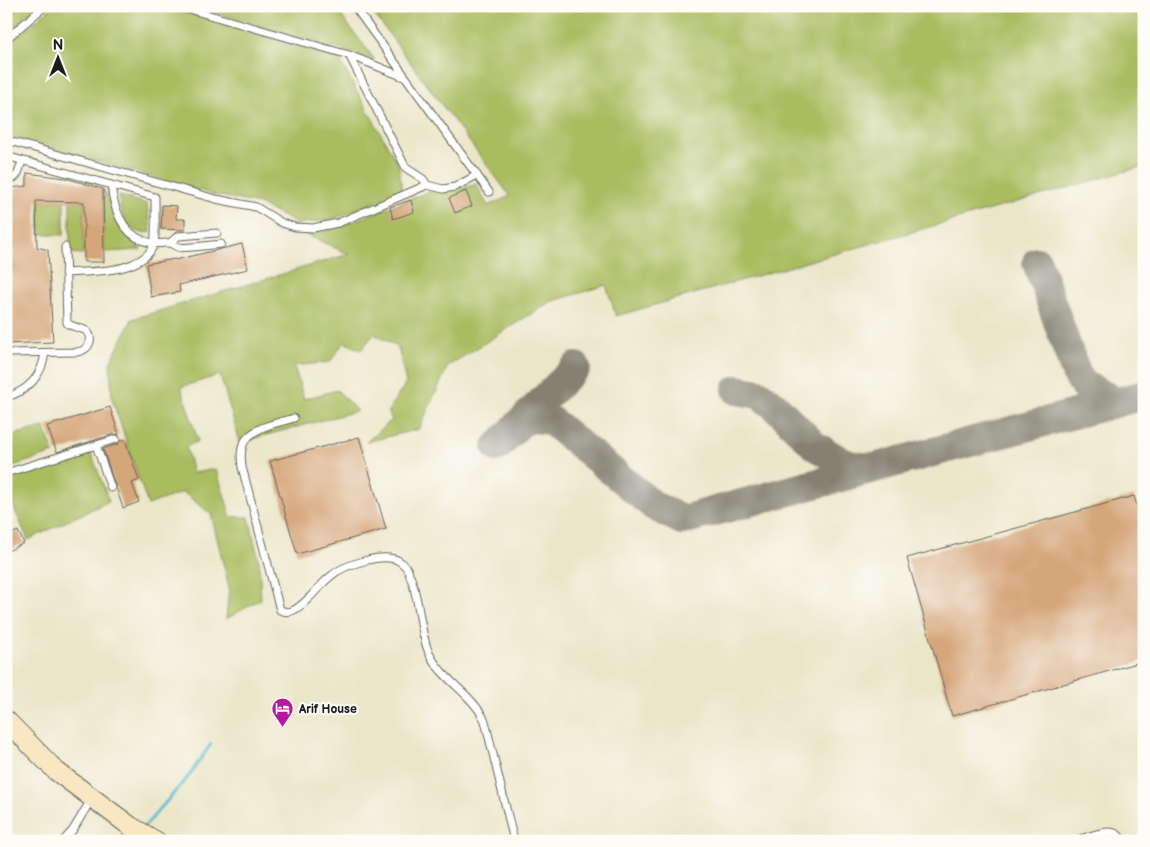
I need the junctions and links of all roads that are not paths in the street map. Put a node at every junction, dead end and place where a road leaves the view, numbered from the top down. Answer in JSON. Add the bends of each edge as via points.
{"nodes":[{"id":1,"x":45,"y":6,"type":"edge"},
{"id":2,"x":178,"y":6,"type":"edge"},
{"id":3,"x":354,"y":6,"type":"edge"},
{"id":4,"x":6,"y":39,"type":"edge"},
{"id":5,"x":349,"y":55,"type":"junction"},
{"id":6,"x":406,"y":78,"type":"junction"},
{"id":7,"x":6,"y":140,"type":"edge"},
{"id":8,"x":6,"y":156,"type":"edge"},
{"id":9,"x":22,"y":161,"type":"junction"},
{"id":10,"x":477,"y":175,"type":"junction"},
{"id":11,"x":6,"y":180,"type":"edge"},
{"id":12,"x":111,"y":185,"type":"junction"},
{"id":13,"x":427,"y":185,"type":"junction"},
{"id":14,"x":489,"y":192,"type":"dead end"},
{"id":15,"x":218,"y":233,"type":"dead end"},
{"id":16,"x":170,"y":243,"type":"junction"},
{"id":17,"x":154,"y":244,"type":"junction"},
{"id":18,"x":221,"y":244,"type":"dead end"},
{"id":19,"x":66,"y":247,"type":"dead end"},
{"id":20,"x":65,"y":273,"type":"junction"},
{"id":21,"x":6,"y":353,"type":"edge"},
{"id":22,"x":45,"y":353,"type":"junction"},
{"id":23,"x":6,"y":397,"type":"edge"},
{"id":24,"x":294,"y":418,"type":"dead end"},
{"id":25,"x":116,"y":439,"type":"dead end"},
{"id":26,"x":96,"y":445,"type":"junction"},
{"id":27,"x":6,"y":473,"type":"edge"},
{"id":28,"x":111,"y":488,"type":"dead end"},
{"id":29,"x":6,"y":720,"type":"edge"},
{"id":30,"x":92,"y":798,"type":"junction"},
{"id":31,"x":143,"y":834,"type":"edge"},
{"id":32,"x":63,"y":841,"type":"edge"},
{"id":33,"x":514,"y":841,"type":"edge"},
{"id":34,"x":1075,"y":841,"type":"edge"},
{"id":35,"x":1122,"y":841,"type":"edge"}],
"edges":[{"from":1,"to":4,"type":"lane"},
{"from":2,"to":5,"type":"lane"},
{"from":3,"to":6,"type":"lane"},
{"from":5,"to":6,"type":"lane"},
{"from":5,"to":13,"type":"lane","via":[[406,168]]},
{"from":6,"to":10,"type":"lane"},
{"from":7,"to":13,"type":"lane","via":[[216,199],[256,207],[295,227],[313,228],[338,223]]},
{"from":8,"to":9,"type":"lane"},
{"from":9,"to":11,"type":"lane","via":[[17,176]]},
{"from":9,"to":12,"type":"lane"},
{"from":10,"to":13,"type":"lane","via":[[455,187],[443,189]]},
{"from":10,"to":14,"type":"lane"},
{"from":12,"to":17,"type":"lane","via":[[115,209],[127,230]]},
{"from":12,"to":17,"type":"lane","via":[[155,197]]},
{"from":15,"to":16,"type":"lane","via":[[178,236]]},
{"from":16,"to":17,"type":"lane"},
{"from":16,"to":18,"type":"lane","via":[[179,248]]},
{"from":17,"to":20,"type":"lane","via":[[145,256],[119,269]]},
{"from":19,"to":20,"type":"lane"},
{"from":20,"to":22,"type":"lane","via":[[67,323],[87,331],[90,344],[84,351]]},
{"from":21,"to":22,"type":"lane"},
{"from":22,"to":23,"type":"lane","via":[[41,371],[35,380],[23,391]]},
{"from":24,"to":33,"type":"lane","via":[[253,433],[241,452],[242,467],[280,610],[294,610],[331,575],[357,563],[388,558],[404,564],[411,578],[429,652],[485,720]]},
{"from":25,"to":26,"type":"lane"},
{"from":26,"to":27,"type":"lane"},
{"from":26,"to":28,"type":"lane"},
{"from":29,"to":30,"type":"street","via":[[56,771]]},
{"from":30,"to":31,"type":"street"},
{"from":30,"to":32,"type":"lane"},
{"from":34,"to":35,"type":"lane","via":[[1108,832],[1116,833]]}]}
